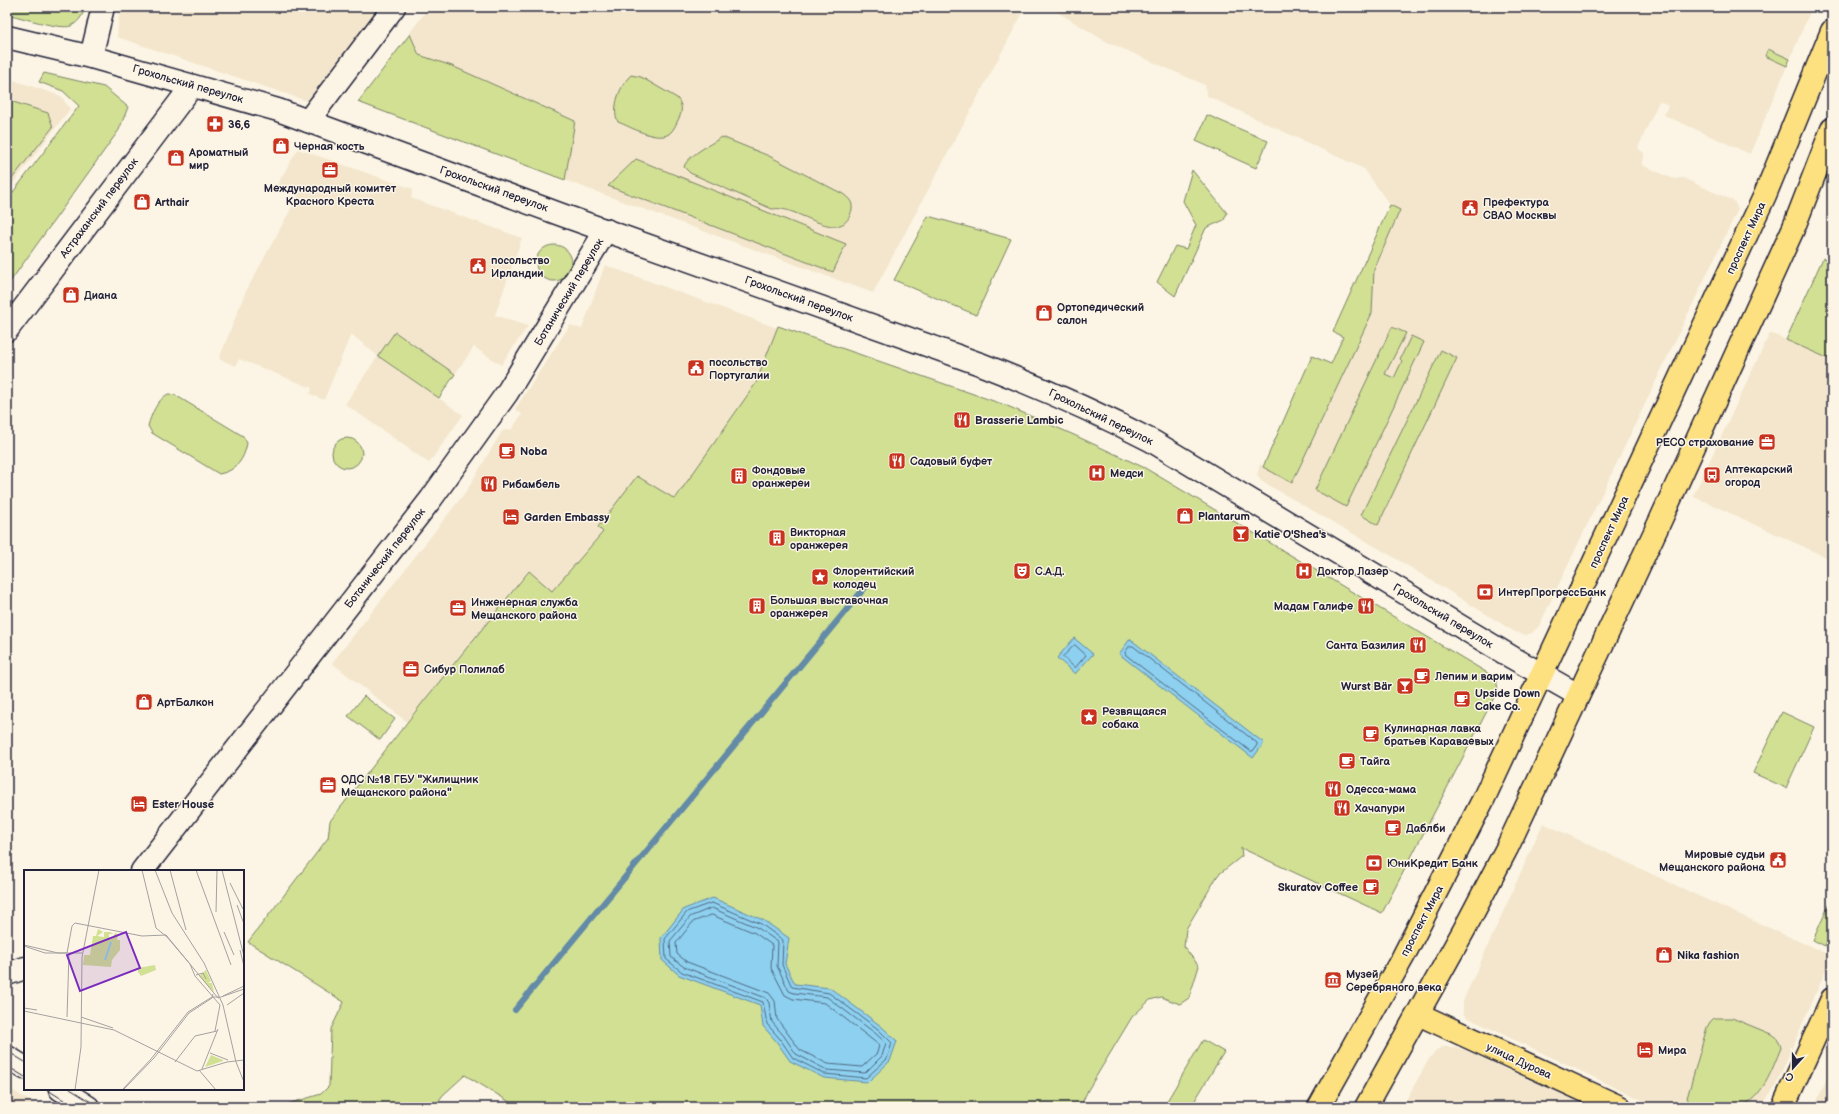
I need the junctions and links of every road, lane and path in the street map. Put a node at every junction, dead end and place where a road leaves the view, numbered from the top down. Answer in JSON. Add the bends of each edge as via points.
{"nodes":[{"id":1,"x":103,"y":7,"type":"edge"},
{"id":2,"x":394,"y":7,"type":"edge"},
{"id":3,"x":1832,"y":31,"type":"edge"},
{"id":4,"x":7,"y":37,"type":"edge"},
{"id":5,"x":91,"y":56,"type":"junction"},
{"id":6,"x":192,"y":86,"type":"junction"},
{"id":7,"x":308,"y":121,"type":"junction"},
{"id":8,"x":1832,"y":130,"type":"edge"},
{"id":9,"x":606,"y":230,"type":"junction"},
{"id":10,"x":7,"y":330,"type":"edge"},
{"id":11,"x":1541,"y":675,"type":"junction"},
{"id":12,"x":1578,"y":695,"type":"junction"},
{"id":13,"x":143,"y":870,"type":"edge"},
{"id":14,"x":24,"y":968,"type":"edge"},
{"id":15,"x":7,"y":974,"type":"edge"},
{"id":16,"x":1832,"y":999,"type":"edge"},
{"id":17,"x":1418,"y":1014,"type":"junction"},
{"id":18,"x":7,"y":1057,"type":"edge"},
{"id":19,"x":24,"y":1067,"type":"edge"},
{"id":20,"x":62,"y":1090,"type":"edge"},
{"id":21,"x":1783,"y":1102,"type":"edge"},
{"id":22,"x":88,"y":1107,"type":"edge"},
{"id":23,"x":1319,"y":1107,"type":"edge"},
{"id":24,"x":1366,"y":1107,"type":"edge"},
{"id":25,"x":1620,"y":1107,"type":"edge"}],
"edges":[{"from":1,"to":5,"type":"street"},
{"from":2,"to":7,"type":"street"},
{"from":3,"to":11,"type":"main road","name":"проспект Мира","via":[[1765,195]]},
{"from":4,"to":5,"type":"street","name":"Грохольский переулок"},
{"from":5,"to":6,"type":"street","name":"Грохольский переулок"},
{"from":6,"to":7,"type":"street","name":"Грохольский переулок"},
{"from":6,"to":10,"type":"street","name":"Астраханский переулок"},
{"from":7,"to":9,"type":"street","name":"Грохольский переулок"},
{"from":8,"to":12,"type":"main road","via":[[1794,227]]},
{"from":9,"to":11,"type":"street","name":"Грохольский переулок","via":[[980,364],[1047,390],[1109,419],[1152,441]]},
{"from":9,"to":13,"type":"street","name":"Ботанический переулок","via":[[507,393],[466,452]]},
{"from":11,"to":12,"type":"street","name":"Грохольский переулок"},
{"from":11,"to":23,"type":"main road","name":"проспект Мира","via":[[1442,884]]},
{"from":12,"to":17,"type":"main road","via":[[1506,848]]},
{"from":14,"to":15,"type":"street"},
{"from":16,"to":21,"type":"main road"},
{"from":17,"to":24,"type":"main road"},
{"from":17,"to":25,"type":"main road","name":"улица Дурова"},
{"from":18,"to":19,"type":"street"},
{"from":20,"to":22,"type":"street"}]}
